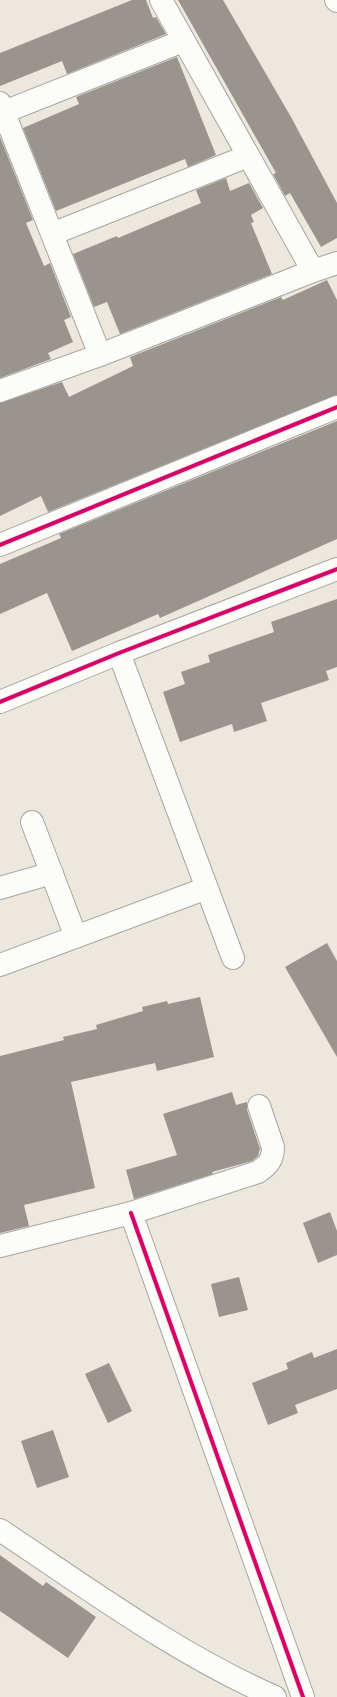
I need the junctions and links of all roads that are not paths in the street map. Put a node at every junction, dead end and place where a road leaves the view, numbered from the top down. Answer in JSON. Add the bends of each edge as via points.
{"nodes":[{"id":1,"x":161,"y":0,"type":"edge"},
{"id":2,"x":183,"y":41,"type":"junction"},
{"id":3,"x":2,"y":108,"type":"edge"},
{"id":4,"x":248,"y":156,"type":"junction"},
{"id":5,"x":52,"y":234,"type":"junction"},
{"id":6,"x":337,"y":263,"type":"edge"},
{"id":7,"x":313,"y":271,"type":"junction"},
{"id":8,"x":100,"y":355,"type":"junction"},
{"id":9,"x":0,"y":390,"type":"edge"},
{"id":10,"x":337,"y":407,"type":"edge"},
{"id":11,"x":0,"y":544,"type":"edge"},
{"id":12,"x":337,"y":569,"type":"edge"},
{"id":13,"x":119,"y":653,"type":"junction"},
{"id":14,"x":0,"y":702,"type":"edge"},
{"id":15,"x":32,"y":822,"type":"dead end"},
{"id":16,"x":52,"y":873,"type":"junction"},
{"id":17,"x":0,"y":888,"type":"edge"},
{"id":18,"x":207,"y":888,"type":"junction"},
{"id":19,"x":76,"y":937,"type":"junction"},
{"id":20,"x":233,"y":958,"type":"dead end"},
{"id":21,"x":0,"y":965,"type":"edge"},
{"id":22,"x":259,"y":1106,"type":"dead end"},
{"id":23,"x":131,"y":1213,"type":"junction"},
{"id":24,"x":0,"y":1246,"type":"edge"},
{"id":25,"x":0,"y":1530,"type":"edge"},
{"id":26,"x":275,"y":1697,"type":"edge"},
{"id":27,"x":303,"y":1697,"type":"edge"}],
"edges":[{"from":1,"to":2,"type":"street"},
{"from":2,"to":3,"type":"street"},
{"from":2,"to":4,"type":"street"},
{"from":3,"to":5,"type":"street"},
{"from":4,"to":5,"type":"street"},
{"from":4,"to":7,"type":"street"},
{"from":5,"to":8,"type":"street"},
{"from":6,"to":7,"type":"street"},
{"from":7,"to":8,"type":"street"},
{"from":8,"to":9,"type":"street"},
{"from":10,"to":11,"type":"street"},
{"from":12,"to":13,"type":"street"},
{"from":13,"to":14,"type":"street"},
{"from":13,"to":18,"type":"street"},
{"from":15,"to":16,"type":"street"},
{"from":16,"to":17,"type":"street"},
{"from":16,"to":19,"type":"street"},
{"from":18,"to":19,"type":"street"},
{"from":18,"to":20,"type":"street"},
{"from":19,"to":21,"type":"street"},
{"from":22,"to":23,"type":"street","via":[[273,1147],[271,1160],[266,1166],[242,1178]]},
{"from":23,"to":24,"type":"street"},
{"from":23,"to":27,"type":"street"},
{"from":25,"to":26,"type":"street","via":[[177,1646],[242,1683]]}]}
